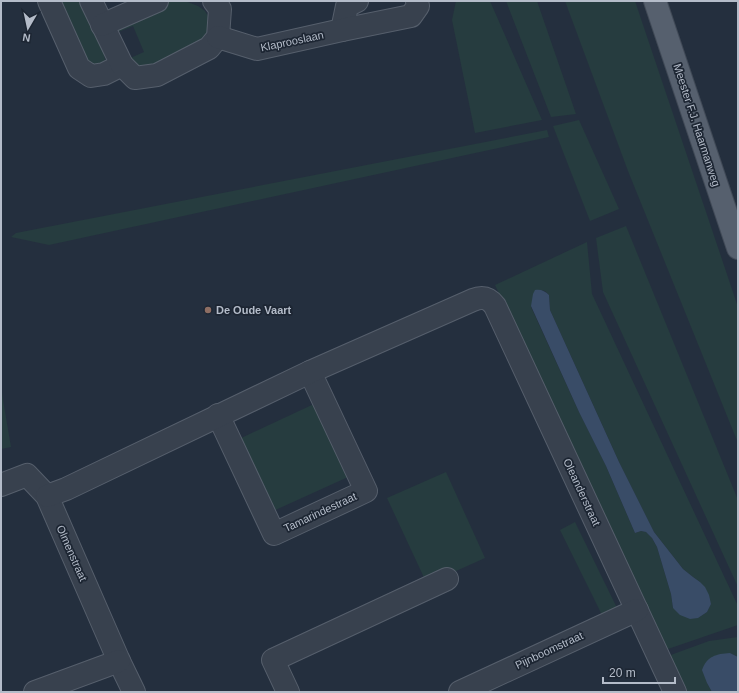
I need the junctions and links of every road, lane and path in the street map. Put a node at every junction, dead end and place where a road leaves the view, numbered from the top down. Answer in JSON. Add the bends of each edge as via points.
{"nodes":[{"id":1,"x":49,"y":1,"type":"edge"},
{"id":2,"x":91,"y":1,"type":"edge"},
{"id":3,"x":157,"y":1,"type":"edge"},
{"id":4,"x":214,"y":1,"type":"edge"},
{"id":5,"x":358,"y":1,"type":"edge"},
{"id":6,"x":417,"y":1,"type":"edge"},
{"id":7,"x":655,"y":1,"type":"edge"},
{"id":8,"x":102,"y":24,"type":"junction"},
{"id":9,"x":342,"y":30,"type":"junction"},
{"id":10,"x":218,"y":37,"type":"junction"},
{"id":11,"x":122,"y":65,"type":"junction"},
{"id":12,"x":738,"y":248,"type":"edge"},
{"id":13,"x":310,"y":372,"type":"junction"},
{"id":14,"x":218,"y":415,"type":"junction"},
{"id":15,"x":1,"y":485,"type":"edge"},
{"id":16,"x":47,"y":496,"type":"junction"},
{"id":17,"x":447,"y":579,"type":"dead end"},
{"id":18,"x":637,"y":610,"type":"junction"},
{"id":19,"x":119,"y":661,"type":"junction"},
{"id":20,"x":34,"y":692,"type":"edge"},
{"id":21,"x":134,"y":692,"type":"edge"},
{"id":22,"x":288,"y":692,"type":"edge"},
{"id":23,"x":462,"y":692,"type":"edge"},
{"id":24,"x":675,"y":692,"type":"edge"}],
"edges":[{"from":1,"to":11,"type":"street","via":[[79,68],[91,76],[104,74]]},
{"from":2,"to":8,"type":"street"},
{"from":3,"to":8,"type":"street"},
{"from":4,"to":10,"type":"street","via":[[220,9]]},
{"from":5,"to":9,"type":"street","via":[[347,6]]},
{"from":6,"to":9,"type":"street","name":"Klaprooslaan","via":[[418,6],[411,16]]},
{"from":7,"to":12,"type":"main road","name":"Meester F.J. Haarmanweg"},
{"from":8,"to":11,"type":"street"},
{"from":9,"to":10,"type":"street","name":"Klaprooslaan","via":[[257,49]]},
{"from":10,"to":11,"type":"street","via":[[209,48],[157,76],[135,78]]},
{"from":13,"to":14,"type":"street"},
{"from":13,"to":14,"type":"street","name":"Tamarindestraat","via":[[366,491],[274,534]]},
{"from":13,"to":18,"type":"street","name":"Oleanderstraat","via":[[473,300],[488,299],[495,306]]},
{"from":14,"to":16,"type":"street"},
{"from":15,"to":16,"type":"street","name":"Olmenstraat","via":[[27,475]]},
{"from":16,"to":19,"type":"street","name":"Olmenstraat"},
{"from":17,"to":22,"type":"street","via":[[273,660]]},
{"from":18,"to":23,"type":"street","name":"Pijnboomstraat"},
{"from":18,"to":24,"type":"street","name":"Oleanderstraat"},
{"from":19,"to":20,"type":"street"},
{"from":19,"to":21,"type":"street","name":"Olmenstraat"}]}
